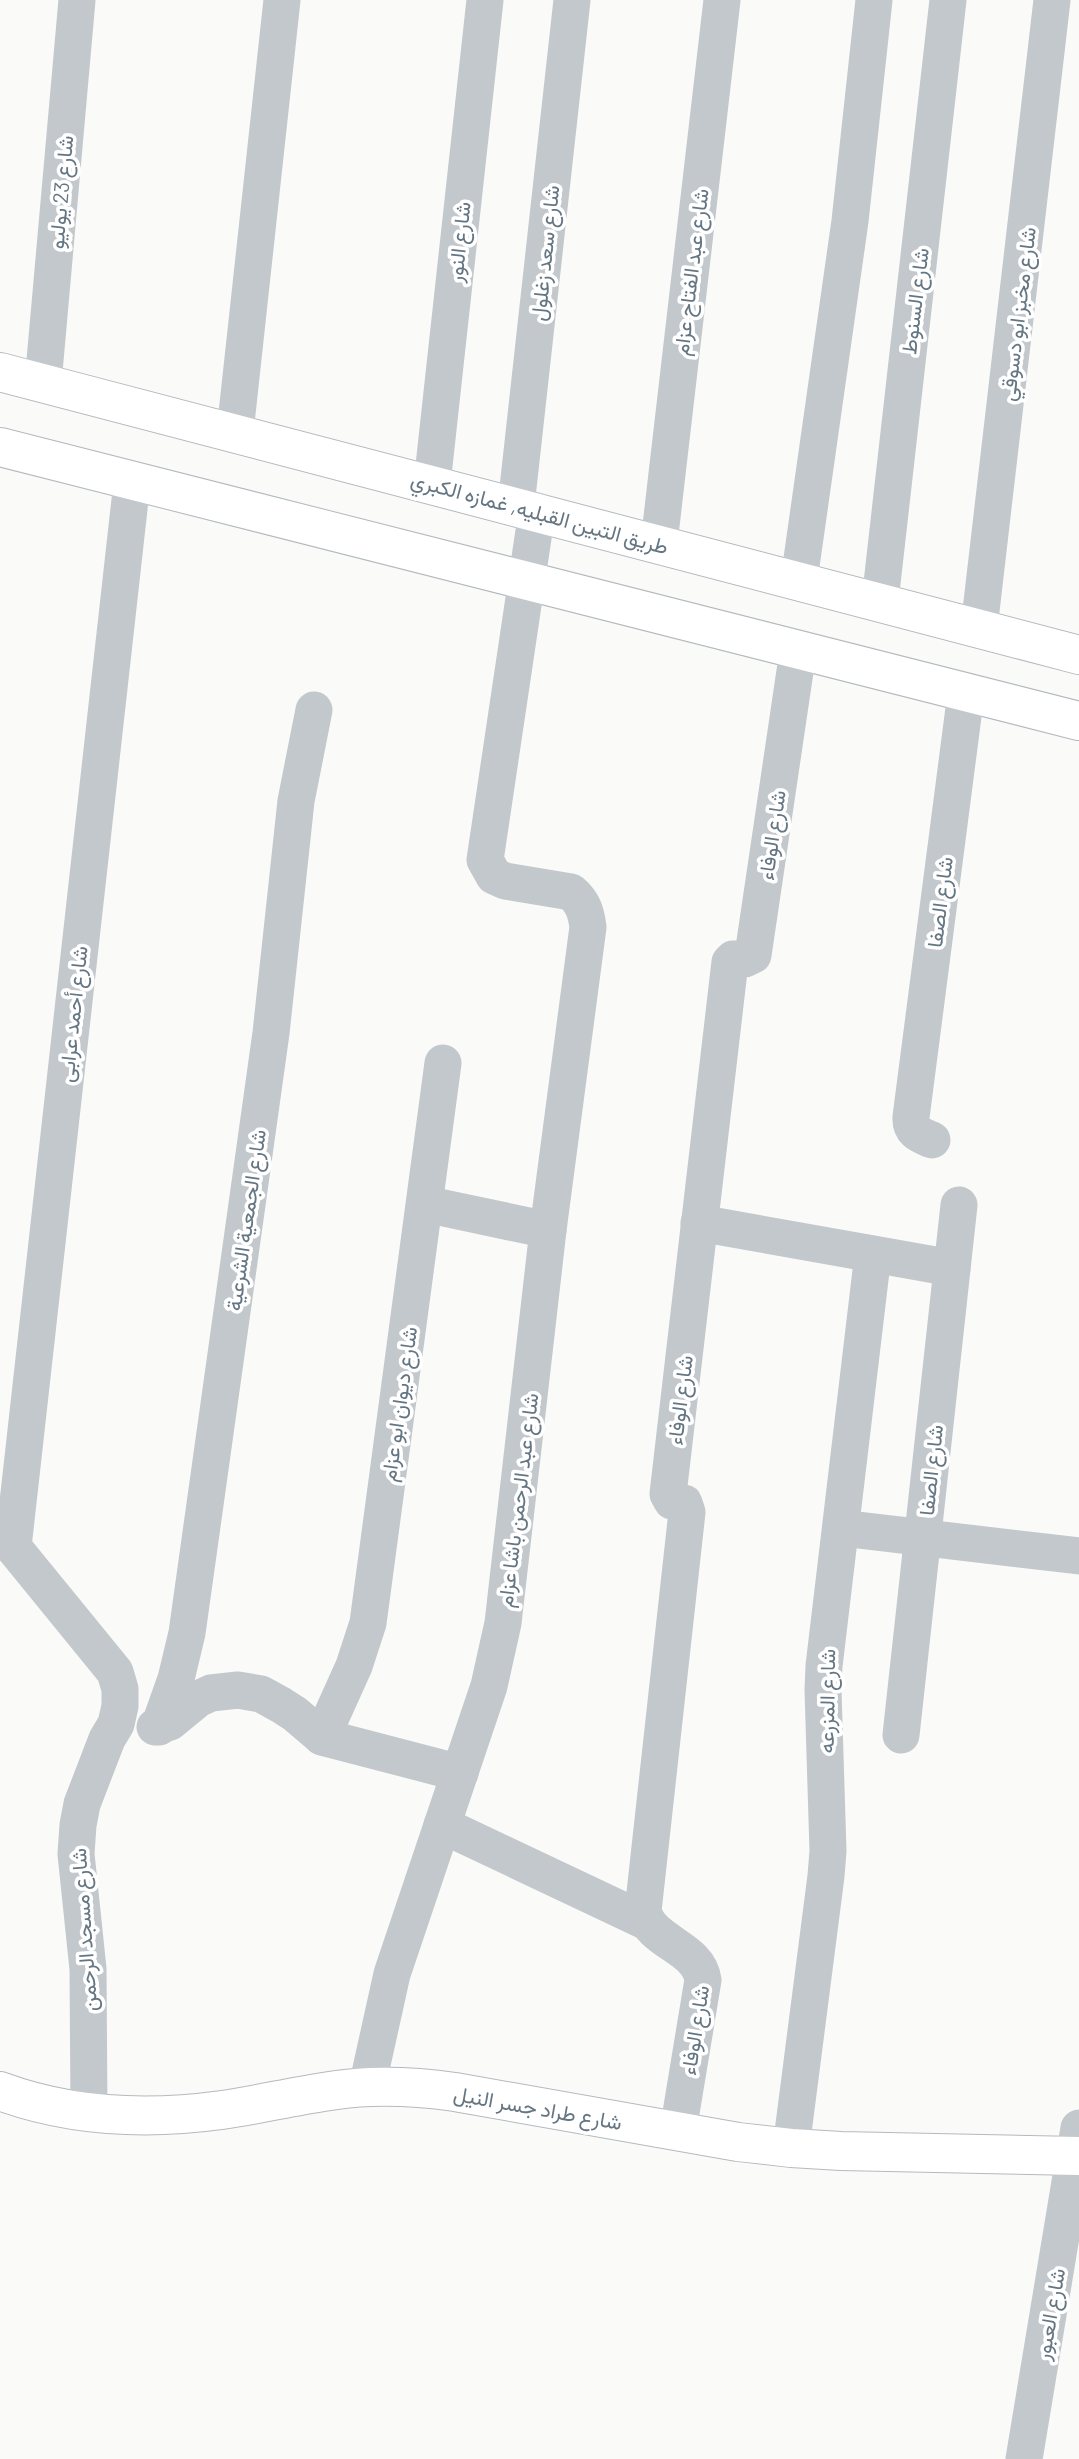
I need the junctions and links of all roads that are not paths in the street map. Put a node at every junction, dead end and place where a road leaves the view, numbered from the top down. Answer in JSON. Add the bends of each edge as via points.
{"nodes":[{"id":1,"x":77,"y":0,"type":"edge"},
{"id":2,"x":282,"y":0,"type":"edge"},
{"id":3,"x":485,"y":0,"type":"edge"},
{"id":4,"x":572,"y":0,"type":"edge"},
{"id":5,"x":722,"y":0,"type":"edge"},
{"id":6,"x":874,"y":0,"type":"edge"},
{"id":7,"x":948,"y":0,"type":"edge"},
{"id":8,"x":1052,"y":0,"type":"edge"},
{"id":9,"x":0,"y":372,"type":"edge"},
{"id":10,"x":43,"y":383,"type":"junction"},
{"id":11,"x":235,"y":432,"type":"junction"},
{"id":12,"x":0,"y":447,"type":"edge"},
{"id":13,"x":132,"y":482,"type":"junction"},
{"id":14,"x":432,"y":484,"type":"junction"},
{"id":15,"x":526,"y":509,"type":"junction"},
{"id":16,"x":659,"y":543,"type":"junction"},
{"id":17,"x":799,"y":580,"type":"junction"},
{"id":18,"x":526,"y":581,"type":"junction"},
{"id":19,"x":880,"y":601,"type":"junction"},
{"id":20,"x":979,"y":628,"type":"junction"},
{"id":21,"x":797,"y":651,"type":"junction"},
{"id":22,"x":1079,"y":655,"type":"edge"},
{"id":23,"x":966,"y":693,"type":"junction"},
{"id":24,"x":314,"y":710,"type":"dead end"},
{"id":25,"x":1079,"y":721,"type":"edge"},
{"id":26,"x":579,"y":899,"type":"joint"},
{"id":27,"x":443,"y":1063,"type":"dead end"},
{"id":28,"x":932,"y":1140,"type":"dead end"},
{"id":29,"x":425,"y":1204,"type":"junction"},
{"id":30,"x":959,"y":1205,"type":"dead end"},
{"id":31,"x":699,"y":1223,"type":"junction"},
{"id":32,"x":548,"y":1230,"type":"junction"},
{"id":33,"x":873,"y":1254,"type":"junction"},
{"id":34,"x":952,"y":1268,"type":"junction"},
{"id":35,"x":841,"y":1528,"type":"junction"},
{"id":36,"x":923,"y":1537,"type":"junction"},
{"id":37,"x":6,"y":1542,"type":"edge"},
{"id":38,"x":1079,"y":1556,"type":"edge"},
{"id":39,"x":116,"y":1724,"type":"junction"},
{"id":40,"x":159,"y":1727,"type":"junction"},
{"id":41,"x":901,"y":1735,"type":"dead end"},
{"id":42,"x":322,"y":1737,"type":"junction"},
{"id":43,"x":460,"y":1773,"type":"junction"},
{"id":44,"x":442,"y":1825,"type":"junction"},
{"id":45,"x":645,"y":1921,"type":"junction"},
{"id":46,"x":367,"y":2087,"type":"junction"},
{"id":47,"x":0,"y":2091,"type":"edge"},
{"id":48,"x":89,"y":2112,"type":"junction"},
{"id":49,"x":678,"y":2131,"type":"junction"},
{"id":50,"x":1078,"y":2147,"type":"edge"},
{"id":51,"x":790,"y":2148,"type":"junction"},
{"id":52,"x":1024,"y":2459,"type":"edge"}],
"edges":[{"from":1,"to":10,"type":"street","name":"شارع 23 يوليو"},
{"from":2,"to":11,"type":"street"},
{"from":3,"to":14,"type":"street","name":"شارع النور"},
{"from":4,"to":15,"type":"street","name":"شارع سعد زغلول"},
{"from":5,"to":16,"type":"street","name":"شارع عبد الفتاح عزام"},
{"from":6,"to":17,"type":"street","via":[[850,221]]},
{"from":7,"to":19,"type":"street","name":"شارع السنوط"},
{"from":8,"to":20,"type":"street","name":"شارع مخبز ابو دسوقي"},
{"from":9,"to":10,"type":"street","name":"طريق التبين القبليه, غمازه الكبري"},
{"from":10,"to":11,"type":"street","name":"طريق التبين القبليه, غمازه الكبري"},
{"from":11,"to":14,"type":"street","name":"طريق التبين القبليه, غمازه الكبري"},
{"from":12,"to":13,"type":"street"},
{"from":13,"to":18,"type":"street"},
{"from":13,"to":37,"type":"street","name":"شارع أحمد عرابى"},
{"from":14,"to":15,"type":"street","name":"طريق التبين القبليه, غمازه الكبري"},
{"from":15,"to":16,"type":"street","name":"طريق التبين القبليه, غمازه الكبري"},
{"from":15,"to":18,"type":"street","name":"شارع سعد زغلول"},
{"from":16,"to":17,"type":"street","name":"طريق التبين القبليه, غمازه الكبري"},
{"from":17,"to":19,"type":"street","name":"طريق التبين القبليه, غمازه الكبري"},
{"from":18,"to":21,"type":"street"},
{"from":18,"to":26,"type":"street","name":"شارع سعد زغلول","via":[[485,860],[494,876],[505,881],[571,892]]},
{"from":19,"to":20,"type":"street","name":"طريق التبين القبليه, غمازه الكبري"},
{"from":20,"to":22,"type":"street","name":"طريق التبين القبليه, غمازه الكبري"},
{"from":21,"to":23,"type":"street"},
{"from":21,"to":31,"type":"street","name":"شارع الوفاء","via":[[753,955],[730,962]]},
{"from":23,"to":25,"type":"street"},
{"from":23,"to":28,"type":"street","name":"شارع الصفا","via":[[911,1117],[913,1130]]},
{"from":24,"to":40,"type":"street","name":"شارع الجمعية الشرعية","via":[[296,801],[271,1033],[187,1633]]},
{"from":26,"to":32,"type":"street","name":"شارع عبد الرحمن باشا عزام","via":[[588,927]]},
{"from":27,"to":29,"type":"street","name":"شارع ديوان ابو عزام"},
{"from":29,"to":32,"type":"street"},
{"from":29,"to":42,"type":"street","name":"شارع ديوان ابو عزام","via":[[368,1623]]},
{"from":30,"to":34,"type":"street","name":"شارع الصفا"},
{"from":31,"to":33,"type":"street"},
{"from":31,"to":45,"type":"street","name":"شارع الوفاء","via":[[668,1494],[673,1501],[684,1503],[687,1512],[643,1904]]},
{"from":32,"to":43,"type":"street","name":"شارع عبد الرحمن باشا عزام","via":[[503,1623],[489,1686]]},
{"from":33,"to":34,"type":"street"},
{"from":33,"to":35,"type":"street","name":"شارع المزرعه"},
{"from":34,"to":36,"type":"street","name":"شارع الصفا"},
{"from":35,"to":36,"type":"street"},
{"from":35,"to":51,"type":"street","name":"شارع المزرعه","via":[[823,1690],[827,1876]]},
{"from":36,"to":38,"type":"street"},
{"from":36,"to":41,"type":"street","name":"شارع الصفا"},
{"from":37,"to":39,"type":"street","name":"شارع مسجد الرحمن","via":[[115,1672],[120,1689]]},
{"from":39,"to":40,"type":"street"},
{"from":39,"to":48,"type":"street","name":"شارع مسجد الرحمن","via":[[82,1804],[78,1825],[76,1854],[88,1969]]},
{"from":40,"to":42,"type":"street","via":[[198,1699],[238,1690],[261,1694],[281,1705]]},
{"from":42,"to":43,"type":"street"},
{"from":43,"to":44,"type":"street","name":"شارع عبد الرحمن باشا عزام"},
{"from":44,"to":45,"type":"street"},
{"from":44,"to":46,"type":"street","name":"شارع عبد الرحمن باشا عزام","via":[[392,1974]]},
{"from":45,"to":49,"type":"street","name":"شارع الوفاء","via":[[695,1961],[702,1972]]},
{"from":46,"to":48,"type":"street","name":"شارع طراد جسر النيل","via":[[177,2115]]},
{"from":46,"to":49,"type":"street","name":"شارع طراد جسر النيل","via":[[455,2092]]},
{"from":47,"to":48,"type":"street","name":"شارع طراد جسر النيل"},
{"from":49,"to":51,"type":"street","name":"شارع طراد جسر النيل"},
{"from":50,"to":51,"type":"street","name":"شارع طراد جسر النيل"},
{"from":50,"to":52,"type":"street","name":"شارع العبور"}]}
